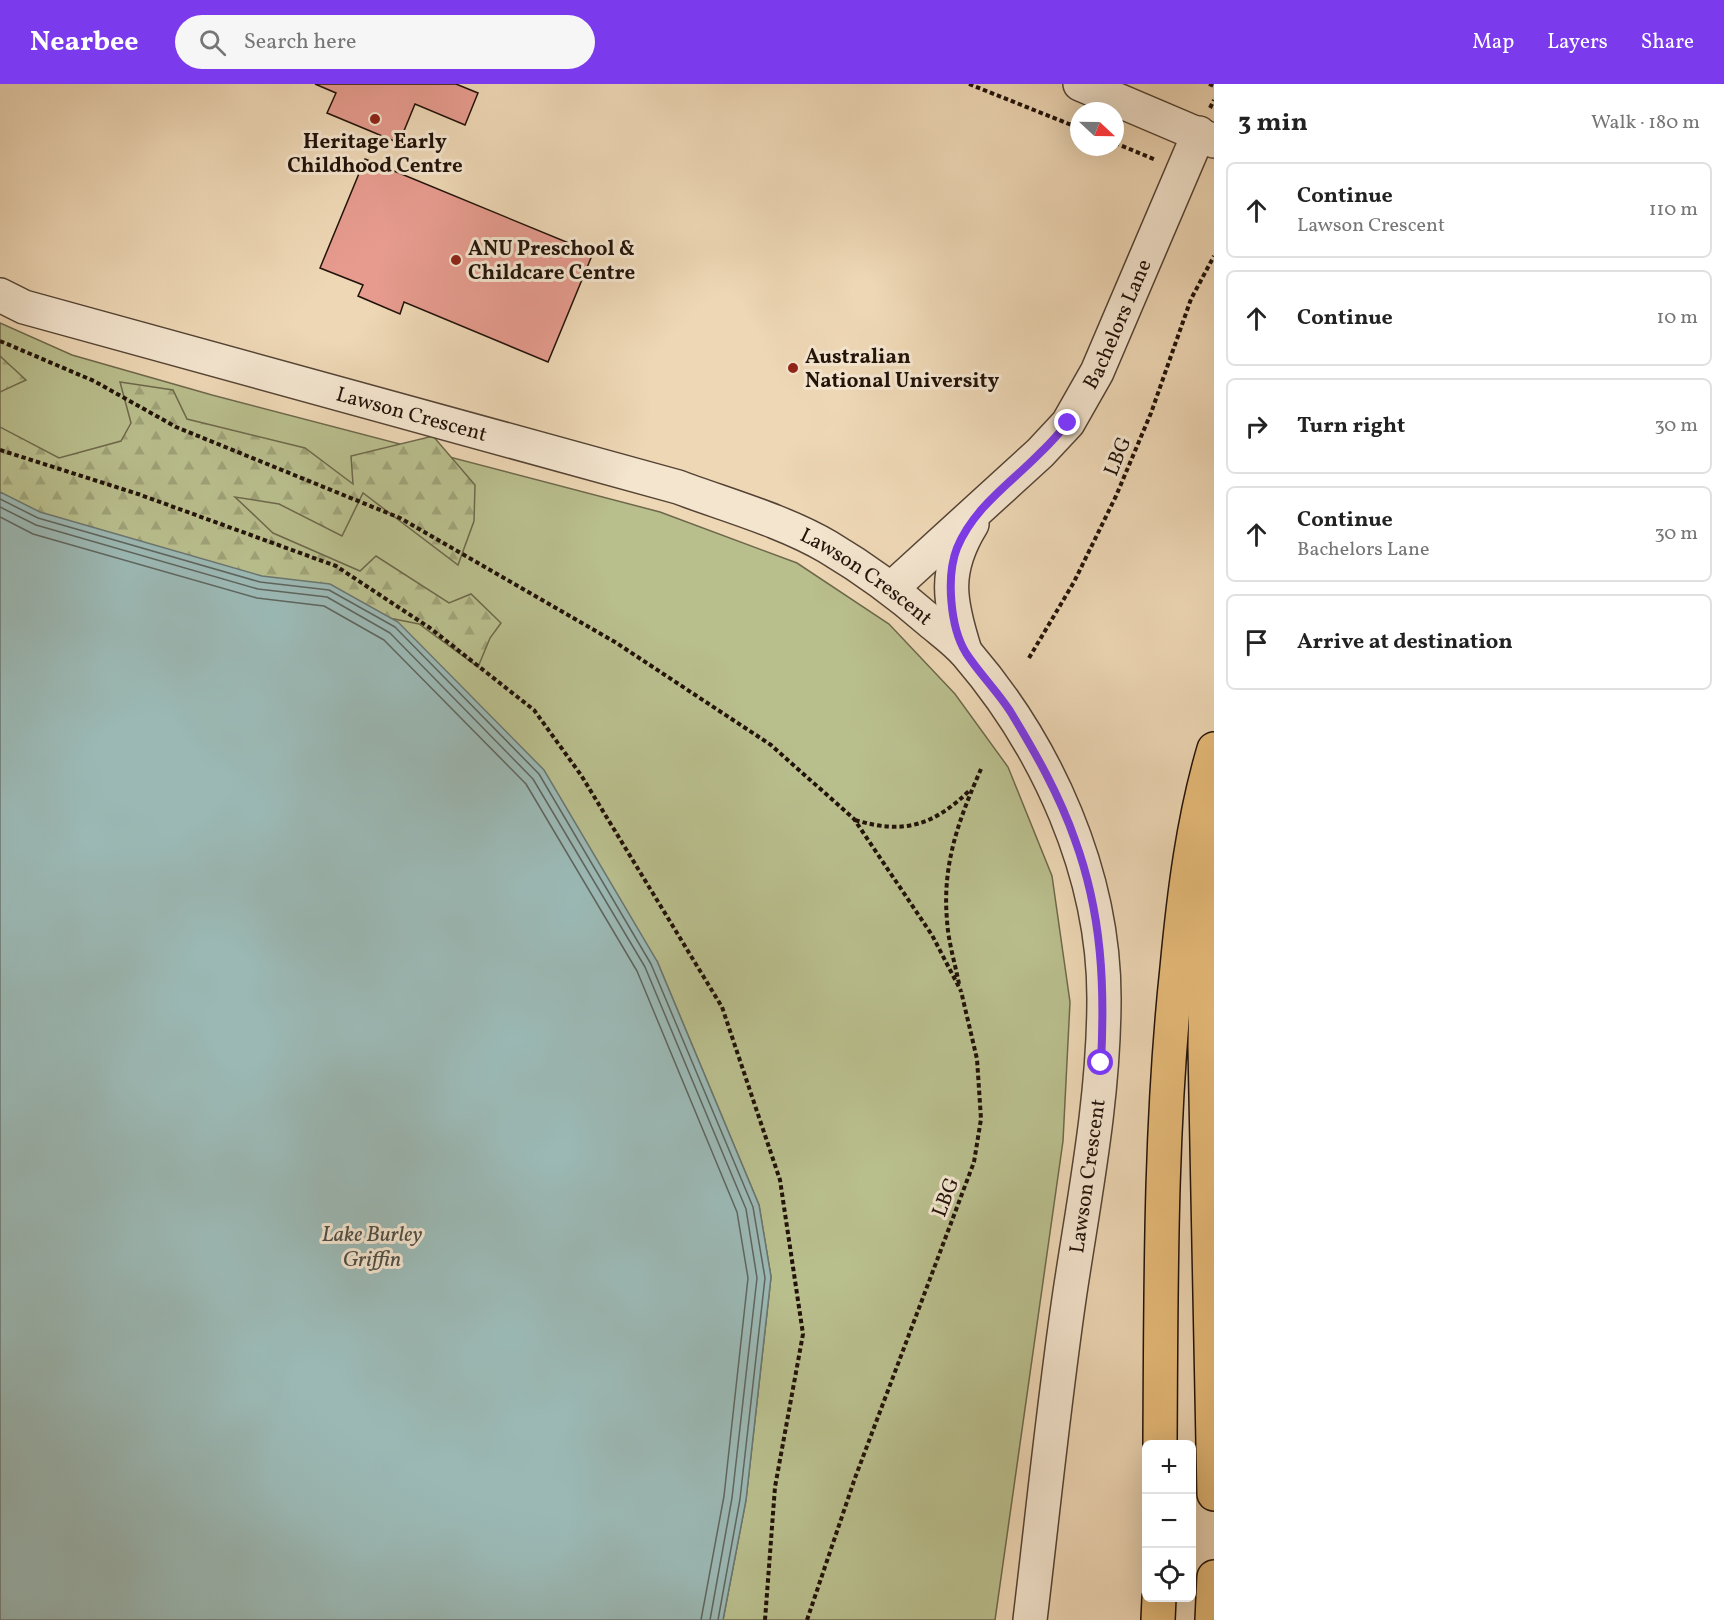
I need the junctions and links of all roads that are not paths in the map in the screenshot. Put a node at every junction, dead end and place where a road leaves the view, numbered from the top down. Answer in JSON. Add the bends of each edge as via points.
{"nodes":[{"id":1,"x":1080,"y":84,"type":"edge"},
{"id":2,"x":1207,"y":137,"type":"edge"},
{"id":3,"x":0,"y":296,"type":"edge"},
{"id":4,"x":984,"y":505,"type":"junction"},
{"id":5,"x":892,"y":588,"type":"junction"},
{"id":6,"x":965,"y":651,"type":"junction"},
{"id":7,"x":1214,"y":749,"type":"edge"},
{"id":8,"x":1214,"y":834,"type":"edge"},
{"id":9,"x":1160,"y":1440,"type":"edge"},
{"id":10,"x":1214,"y":1494,"type":"edge"},
{"id":11,"x":1214,"y":1577,"type":"edge"},
{"id":12,"x":1159,"y":1602,"type":"edge"},
{"id":13,"x":1030,"y":1620,"type":"edge"},
{"id":14,"x":1158,"y":1620,"type":"edge"},
{"id":15,"x":1212,"y":1620,"type":"edge"}],
"edges":[{"from":1,"to":2,"type":"street"},
{"from":2,"to":4,"type":"street","name":"Bachelors Lane","via":[[1184,171],[1097,372],[1068,423]]},
{"from":3,"to":5,"type":"street","name":"Lawson Crescent","via":[[24,308],[678,487],[825,545]]},
{"from":4,"to":5,"type":"street","name":"Bachelors Lane"},
{"from":4,"to":6,"type":"street","via":[[958,547],[951,573],[951,599]]},
{"from":5,"to":6,"type":"street","name":"Lawson Crescent"},
{"from":6,"to":13,"type":"street","name":"Lawson Crescent","via":[[1008,708],[1046,771],[1076,841],[1096,918],[1104,995],[1096,1138],[1068,1307]]},
{"from":7,"to":9,"type":"highway","via":[[1193,836],[1171,1022],[1161,1216]]},
{"from":8,"to":10,"type":"highway","via":[[1204,1046]]},
{"from":11,"to":15,"type":"highway"},
{"from":12,"to":14,"type":"highway"}]}
